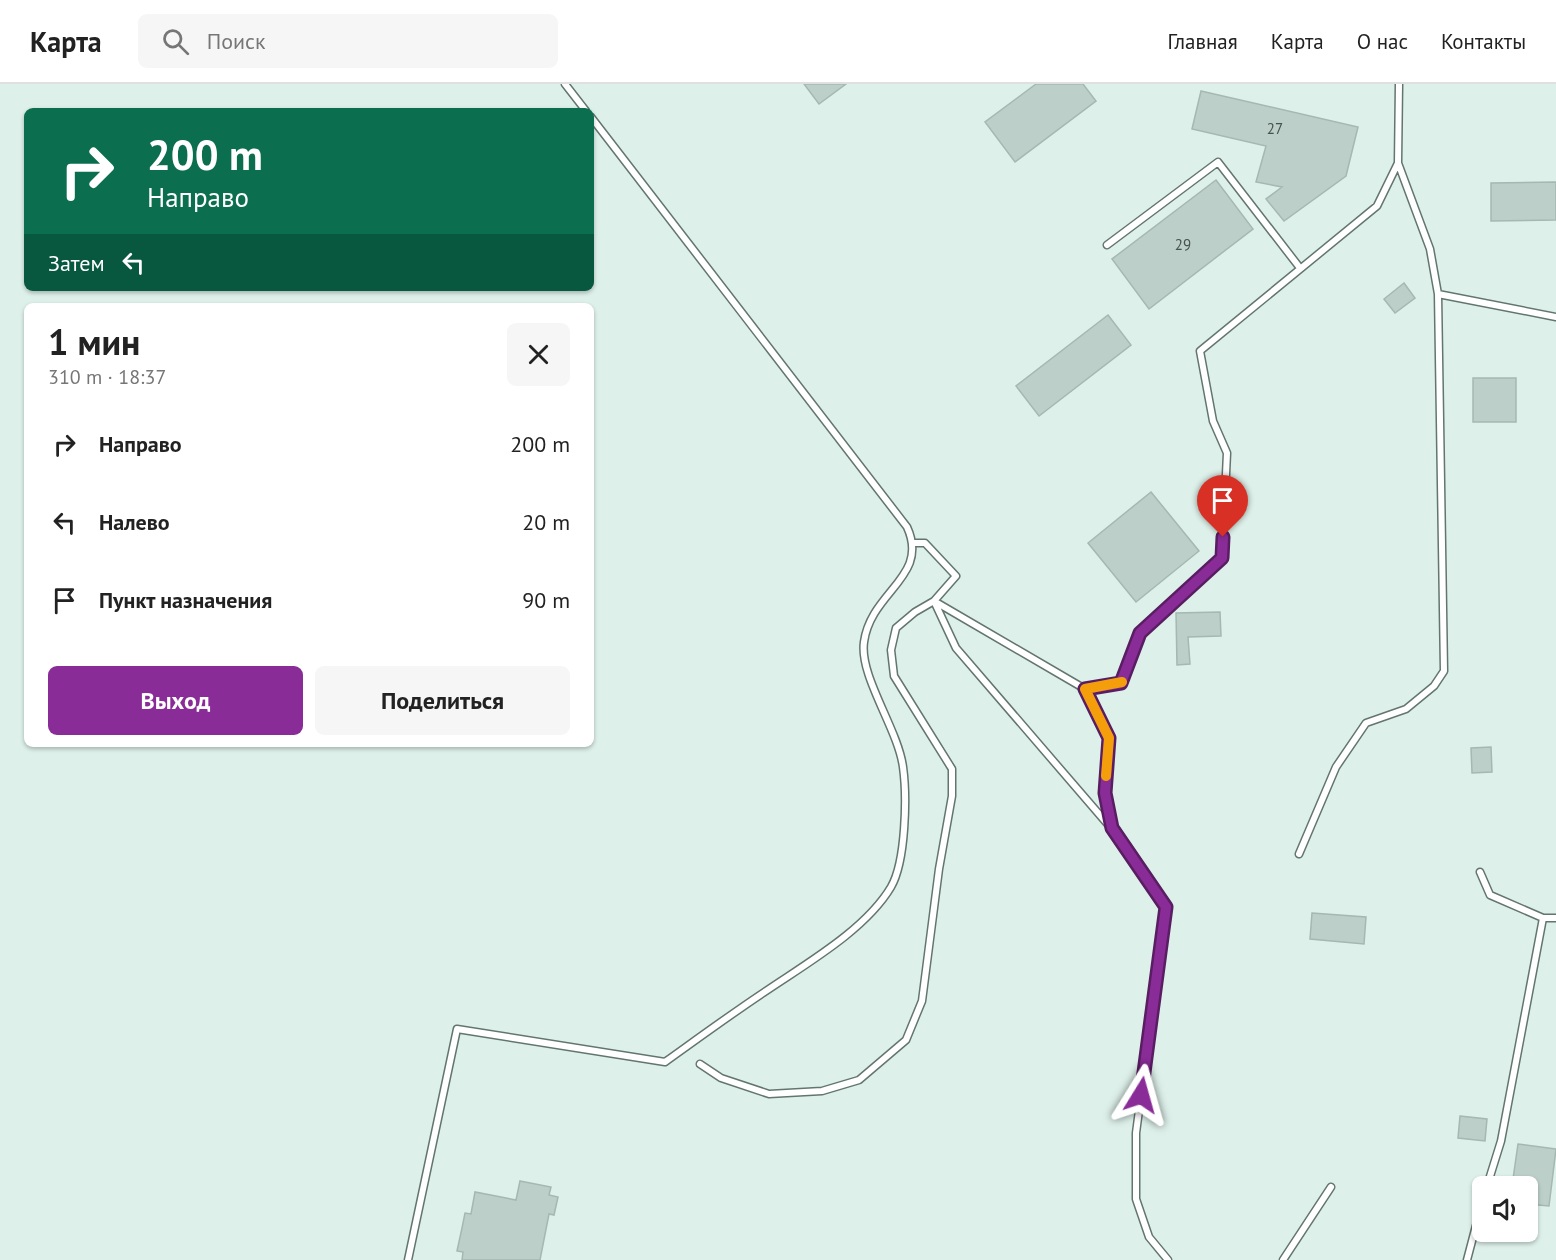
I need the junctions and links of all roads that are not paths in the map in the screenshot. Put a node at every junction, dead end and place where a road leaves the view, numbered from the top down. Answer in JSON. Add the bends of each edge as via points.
{"nodes":[{"id":1,"x":565,"y":84,"type":"edge"},
{"id":2,"x":1399,"y":84,"type":"edge"},
{"id":3,"x":584,"y":108,"type":"edge"},
{"id":4,"x":594,"y":121,"type":"edge"},
{"id":5,"x":1398,"y":163,"type":"junction"},
{"id":6,"x":1107,"y":244,"type":"dead end"},
{"id":7,"x":1300,"y":268,"type":"junction"},
{"id":8,"x":1438,"y":294,"type":"junction"},
{"id":9,"x":1556,"y":317,"type":"edge"},
{"id":10,"x":914,"y":543,"type":"junction"},
{"id":11,"x":934,"y":601,"type":"junction"},
{"id":12,"x":1085,"y":689,"type":"junction"},
{"id":13,"x":1112,"y":828,"type":"junction"},
{"id":14,"x":1299,"y":854,"type":"dead end"},
{"id":15,"x":1480,"y":872,"type":"dead end"},
{"id":16,"x":1543,"y":918,"type":"junction"},
{"id":17,"x":1556,"y":918,"type":"edge"},
{"id":18,"x":700,"y":1064,"type":"dead end"},
{"id":19,"x":1490,"y":1176,"type":"edge"},
{"id":20,"x":1331,"y":1187,"type":"dead end"},
{"id":21,"x":1472,"y":1241,"type":"edge"},
{"id":22,"x":408,"y":1260,"type":"edge"},
{"id":23,"x":1168,"y":1260,"type":"edge"},
{"id":24,"x":1283,"y":1260,"type":"edge"},
{"id":25,"x":1467,"y":1260,"type":"edge"}],
"edges":[{"from":1,"to":3,"type":"lane"},
{"from":2,"to":5,"type":"lane"},
{"from":4,"to":10,"type":"lane","via":[[907,527]]},
{"from":5,"to":7,"type":"lane","via":[[1377,206]]},
{"from":5,"to":8,"type":"lane","via":[[1430,249]]},
{"from":6,"to":7,"type":"lane","via":[[1218,162]]},
{"from":7,"to":12,"type":"lane","via":[[1200,351],[1213,421],[1227,453],[1222,558],[1140,633],[1121,683]]},
{"from":8,"to":9,"type":"lane"},
{"from":8,"to":14,"type":"lane","via":[[1444,671],[1434,686],[1406,709],[1366,723],[1336,767]]},
{"from":10,"to":11,"type":"lane","via":[[925,543],[956,576]]},
{"from":10,"to":22,"type":"lane","via":[[912,564],[874,610],[864,643],[867,667],[900,750],[906,791],[903,841],[892,886],[862,921],[665,1062],[457,1029]]},
{"from":11,"to":12,"type":"lane"},
{"from":11,"to":13,"type":"lane","via":[[956,648]]},
{"from":11,"to":18,"type":"lane","via":[[896,628],[891,650],[894,676],[952,769],[952,796],[922,1001],[906,1040],[859,1080],[822,1091],[769,1094],[721,1078]]},
{"from":12,"to":13,"type":"lane","via":[[1109,738],[1105,793]]},
{"from":13,"to":23,"type":"lane","via":[[1166,907],[1136,1133],[1136,1200],[1149,1237]]},
{"from":15,"to":16,"type":"lane","via":[[1490,895]]},
{"from":16,"to":17,"type":"lane"},
{"from":16,"to":19,"type":"lane","via":[[1501,1141]]},
{"from":20,"to":24,"type":"lane"},
{"from":21,"to":25,"type":"lane"}]}
